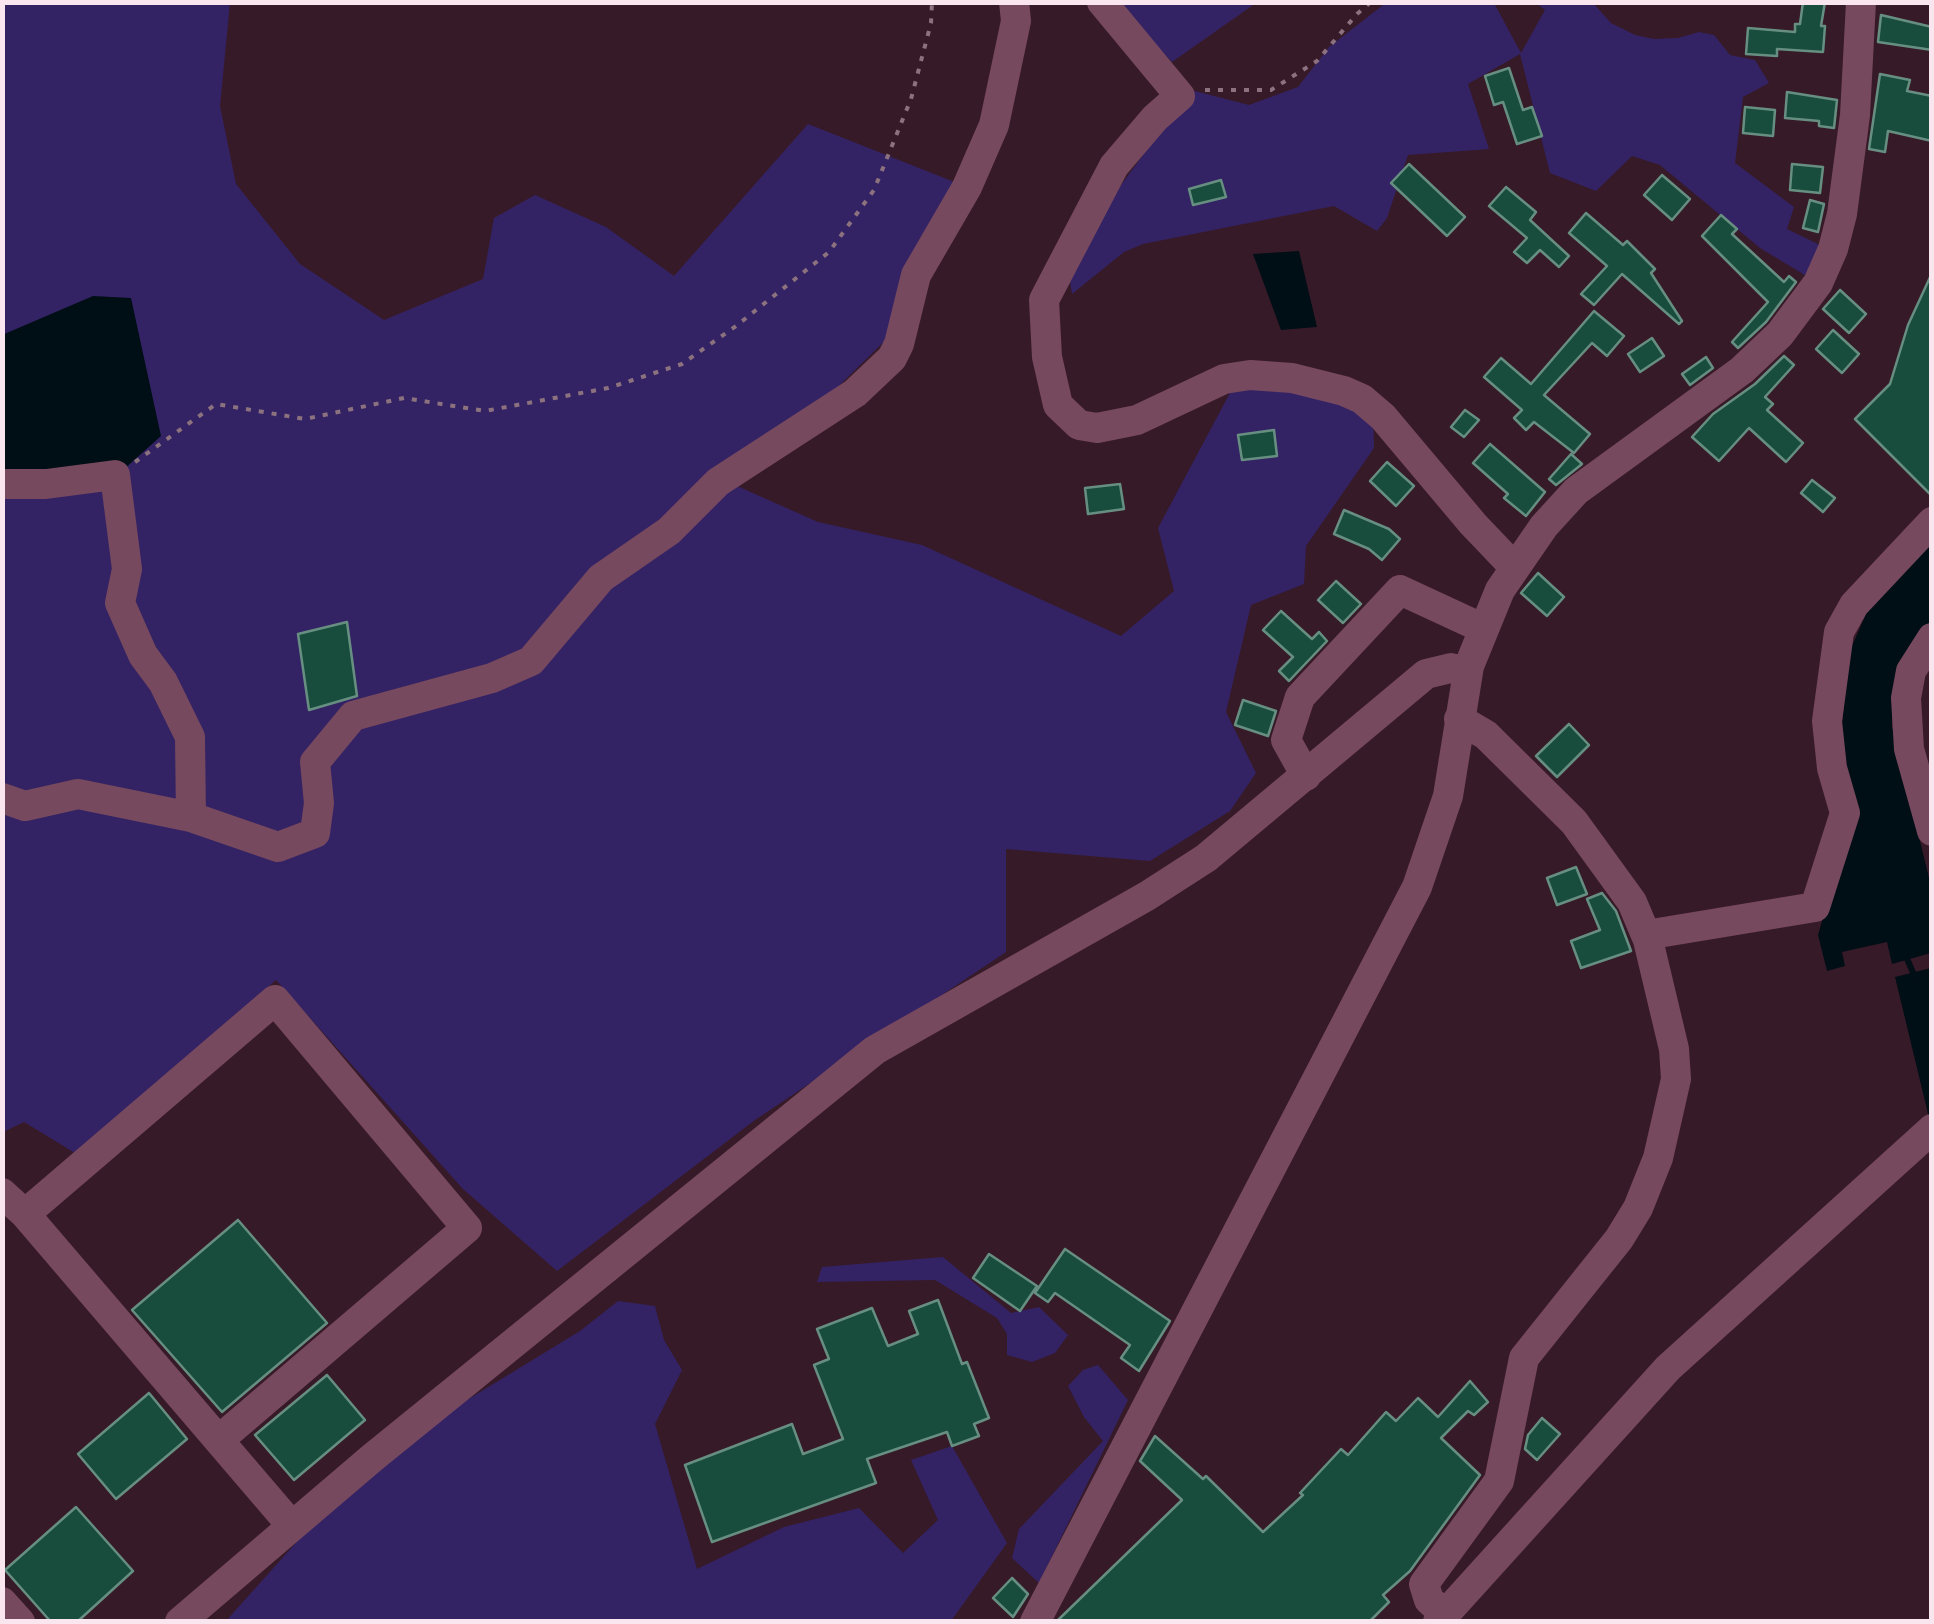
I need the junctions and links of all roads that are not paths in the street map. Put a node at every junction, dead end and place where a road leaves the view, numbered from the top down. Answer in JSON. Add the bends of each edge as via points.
{"nodes":[{"id":1,"x":1014,"y":2,"type":"edge"},
{"id":2,"x":1102,"y":2,"type":"edge"},
{"id":3,"x":1861,"y":2,"type":"edge"},
{"id":4,"x":2,"y":484,"type":"edge"},
{"id":5,"x":1932,"y":522,"type":"edge"},
{"id":6,"x":1514,"y":567,"type":"junction"},
{"id":7,"x":1482,"y":628,"type":"junction"},
{"id":8,"x":1932,"y":638,"type":"edge"},
{"id":9,"x":1468,"y":672,"type":"junction"},
{"id":10,"x":1459,"y":719,"type":"junction"},
{"id":11,"x":1306,"y":776,"type":"junction"},
{"id":12,"x":2,"y":798,"type":"edge"},
{"id":13,"x":190,"y":818,"type":"junction"},
{"id":14,"x":1932,"y":831,"type":"edge"},
{"id":15,"x":1646,"y":935,"type":"junction"},
{"id":16,"x":1927,"y":1133,"type":"edge"},
{"id":17,"x":14,"y":1203,"type":"edge"},
{"id":18,"x":220,"y":1440,"type":"junction"},
{"id":19,"x":1500,"y":1478,"type":"junction"},
{"id":20,"x":1537,"y":1511,"type":"junction"},
{"id":21,"x":292,"y":1526,"type":"junction"},
{"id":22,"x":2,"y":1602,"type":"edge"},
{"id":23,"x":1442,"y":1618,"type":"edge"},
{"id":24,"x":20,"y":1622,"type":"edge"},
{"id":25,"x":180,"y":1622,"type":"edge"},
{"id":26,"x":1036,"y":1622,"type":"edge"}],
"edges":[{"from":1,"to":13,"type":"street","via":[[1016,22],[994,126],[916,276],[892,358],[854,393],[718,482],[669,531],[602,578],[531,660],[492,678],[353,716],[315,762],[315,833],[278,847]]},
{"from":2,"to":6,"type":"street","via":[[1180,96],[1114,166],[1044,300],[1058,404],[1078,425],[1097,428],[1137,420],[1250,375],[1344,391],[1383,416]]},
{"from":3,"to":6,"type":"street","via":[[1842,214],[1808,298],[1742,370],[1576,491]]},
{"from":4,"to":13,"type":"street","via":[[115,475],[127,569],[120,603],[190,737]]},
{"from":5,"to":15,"type":"street","via":[[1854,605],[1839,632],[1827,722],[1844,813],[1814,907]]},
{"from":6,"to":7,"type":"street"},
{"from":7,"to":9,"type":"street"},
{"from":7,"to":11,"type":"street","via":[[1400,590],[1300,698],[1286,740]]},
{"from":8,"to":14,"type":"street","via":[[1917,659],[1906,698],[1909,748]]},
{"from":9,"to":10,"type":"street"},
{"from":9,"to":11,"type":"street","via":[[1426,674]]},
{"from":10,"to":15,"type":"street","via":[[1486,734],[1574,822],[1632,902]]},
{"from":10,"to":26,"type":"street","via":[[1448,796],[1416,887]]},
{"from":11,"to":21,"type":"street","via":[[1206,858],[1147,896],[876,1050]]},
{"from":12,"to":13,"type":"street","via":[[26,806],[78,794]]},
{"from":15,"to":19,"type":"street","via":[[1676,1064],[1658,1158],[1629,1224],[1524,1358]]},
{"from":16,"to":20,"type":"street","via":[[1691,1346]]},
{"from":17,"to":18,"type":"street"},
{"from":17,"to":18,"type":"street","via":[[275,1000],[467,1228]]},
{"from":18,"to":21,"type":"street"},
{"from":19,"to":20,"type":"street"},
{"from":19,"to":23,"type":"street","via":[[1424,1584]]},
{"from":20,"to":23,"type":"street"},
{"from":21,"to":25,"type":"street"},
{"from":22,"to":24,"type":"street"}]}
